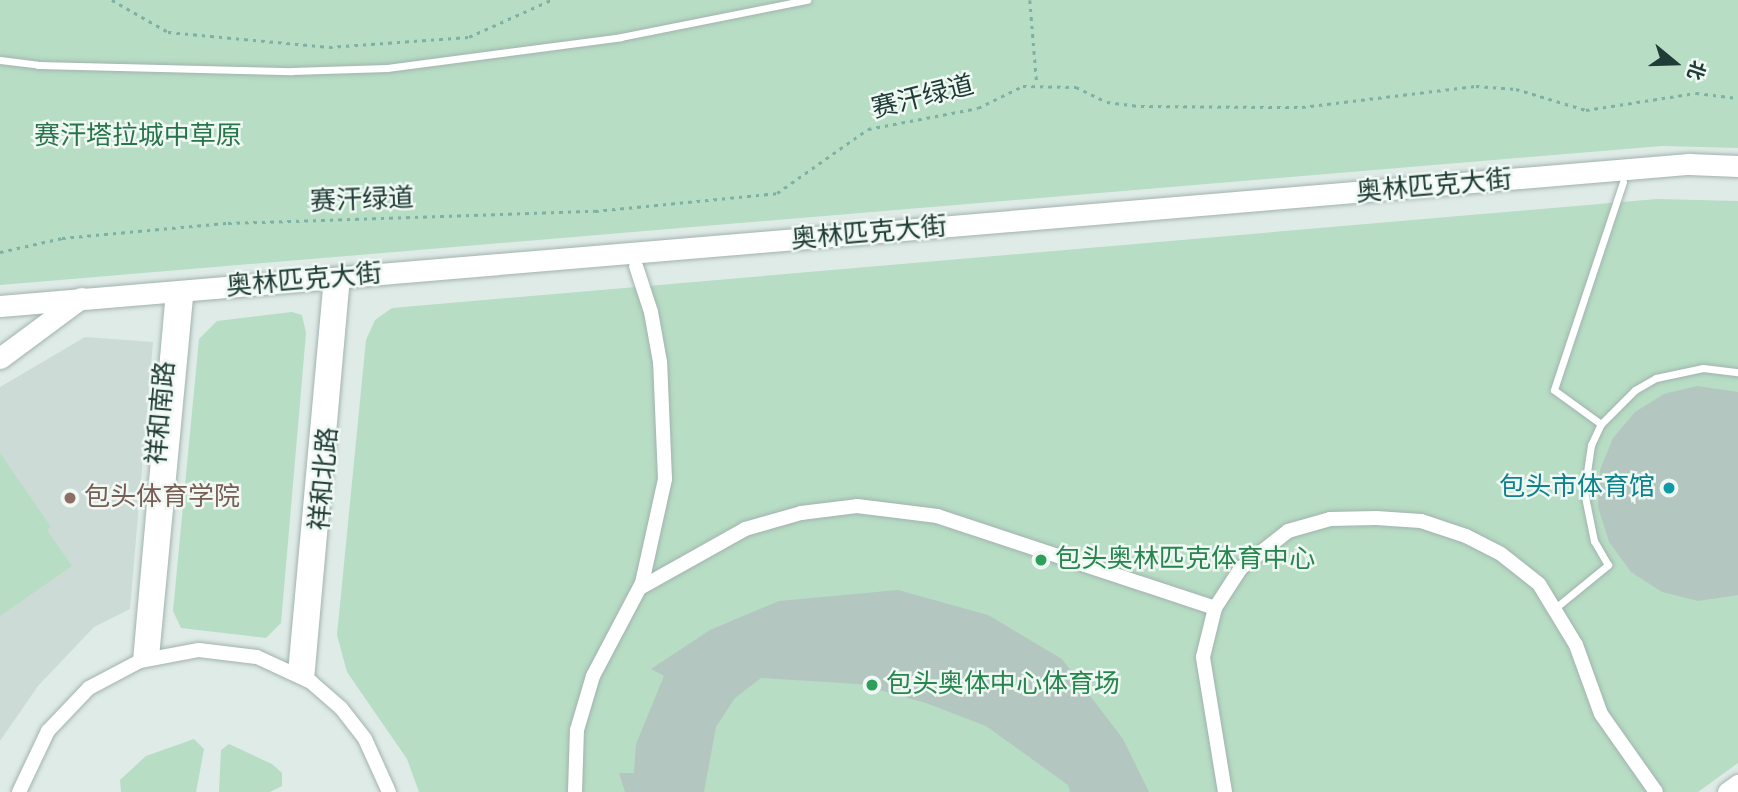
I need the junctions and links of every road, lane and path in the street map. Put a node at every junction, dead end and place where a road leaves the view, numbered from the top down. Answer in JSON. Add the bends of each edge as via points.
{"nodes":[{"id":1,"x":112,"y":0,"type":"edge"},
{"id":2,"x":551,"y":0,"type":"edge"},
{"id":3,"x":807,"y":0,"type":"edge"},
{"id":4,"x":1030,"y":0,"type":"edge"},
{"id":5,"x":0,"y":60,"type":"edge"},
{"id":6,"x":1037,"y":85,"type":"junction"},
{"id":7,"x":1738,"y":98,"type":"edge"},
{"id":8,"x":1738,"y":166,"type":"edge"},
{"id":9,"x":1738,"y":178,"type":"edge"},
{"id":10,"x":1623,"y":182,"type":"junction"},
{"id":11,"x":0,"y":251,"type":"edge"},
{"id":12,"x":636,"y":265,"type":"junction"},
{"id":13,"x":337,"y":284,"type":"junction"},
{"id":14,"x":179,"y":297,"type":"junction"},
{"id":15,"x":0,"y":306,"type":"edge"},
{"id":16,"x":59,"y":307,"type":"junction"},
{"id":17,"x":34,"y":316,"type":"junction"},
{"id":18,"x":0,"y":318,"type":"edge"},
{"id":19,"x":0,"y":340,"type":"edge"},
{"id":20,"x":0,"y":358,"type":"edge"},
{"id":21,"x":1738,"y":372,"type":"edge"},
{"id":22,"x":1601,"y":424,"type":"junction"},
{"id":23,"x":640,"y":588,"type":"junction"},
{"id":24,"x":1216,"y":608,"type":"junction"},
{"id":25,"x":1554,"y":609,"type":"junction"},
{"id":26,"x":146,"y":659,"type":"junction"},
{"id":27,"x":301,"y":677,"type":"junction"},
{"id":28,"x":1738,"y":784,"type":"edge"},
{"id":29,"x":19,"y":792,"type":"edge"},
{"id":30,"x":389,"y":792,"type":"edge"},
{"id":31,"x":575,"y":792,"type":"edge"},
{"id":32,"x":1225,"y":792,"type":"edge"},
{"id":33,"x":1656,"y":792,"type":"edge"},
{"id":34,"x":1727,"y":792,"type":"edge"}],
"edges":[{"from":1,"to":2,"type":"path","via":[[168,33],[330,47],[469,37]]},
{"from":3,"to":5,"type":"lane","via":[[621,37],[387,68],[266,70],[38,65]]},
{"from":4,"to":6,"type":"path"},
{"from":6,"to":7,"type":"path","name":"赛汗绿道","via":[[1076,87],[1107,102],[1141,106],[1302,107],[1476,86],[1516,89],[1586,110],[1696,93]]},
{"from":6,"to":11,"type":"path","name":"赛汗绿道","via":[[997,95],[978,108],[868,129],[777,193],[595,211],[228,223],[62,238]]},
{"from":8,"to":13,"type":"main road","name":"奥林匹克大街","via":[[1689,164]]},
{"from":9,"to":10,"type":"main road","name":"奥林匹克大街"},
{"from":10,"to":12,"type":"main road","name":"奥林匹克大街"},
{"from":10,"to":22,"type":"lane","via":[[1554,390]]},
{"from":12,"to":13,"type":"main road","name":"奥林匹克大街"},
{"from":12,"to":23,"type":"street","via":[[651,312],[665,408],[665,479],[655,539]]},
{"from":13,"to":14,"type":"main road","name":"奥林匹克大街"},
{"from":13,"to":27,"type":"street","name":"祥和北路"},
{"from":14,"to":16,"type":"main road","name":"奥林匹克大街"},
{"from":14,"to":16,"type":"main road","name":"奥林匹克大街","via":[[81,298]]},
{"from":14,"to":26,"type":"street","name":"祥和南路"},
{"from":15,"to":16,"type":"main road","name":"奥林匹克大街"},
{"from":16,"to":17,"type":"main road"},
{"from":16,"to":20,"type":"main road"},
{"from":17,"to":18,"type":"main road"},
{"from":17,"to":19,"type":"main road"},
{"from":21,"to":22,"type":"lane","via":[[1703,368],[1656,378],[1635,390]]},
{"from":22,"to":25,"type":"lane","via":[[1591,445],[1584,492],[1594,541],[1608,565]]},
{"from":23,"to":24,"type":"street","via":[[745,529],[801,513],[857,506],[937,516]]},
{"from":23,"to":31,"type":"street","via":[[593,676],[577,730]]},
{"from":24,"to":25,"type":"street","via":[[1241,568],[1288,531],[1329,519],[1376,518],[1420,522],[1466,536],[1502,554],[1539,584]]},
{"from":24,"to":32,"type":"street","via":[[1203,657]]},
{"from":25,"to":33,"type":"street","via":[[1576,645],[1601,714]]},
{"from":26,"to":27,"type":"street","via":[[219,650],[257,657]]},
{"from":26,"to":29,"type":"street","via":[[105,677],[60,715],[37,747]]},
{"from":27,"to":30,"type":"street","via":[[354,722],[375,756]]},
{"from":28,"to":34,"type":"street"}]}
